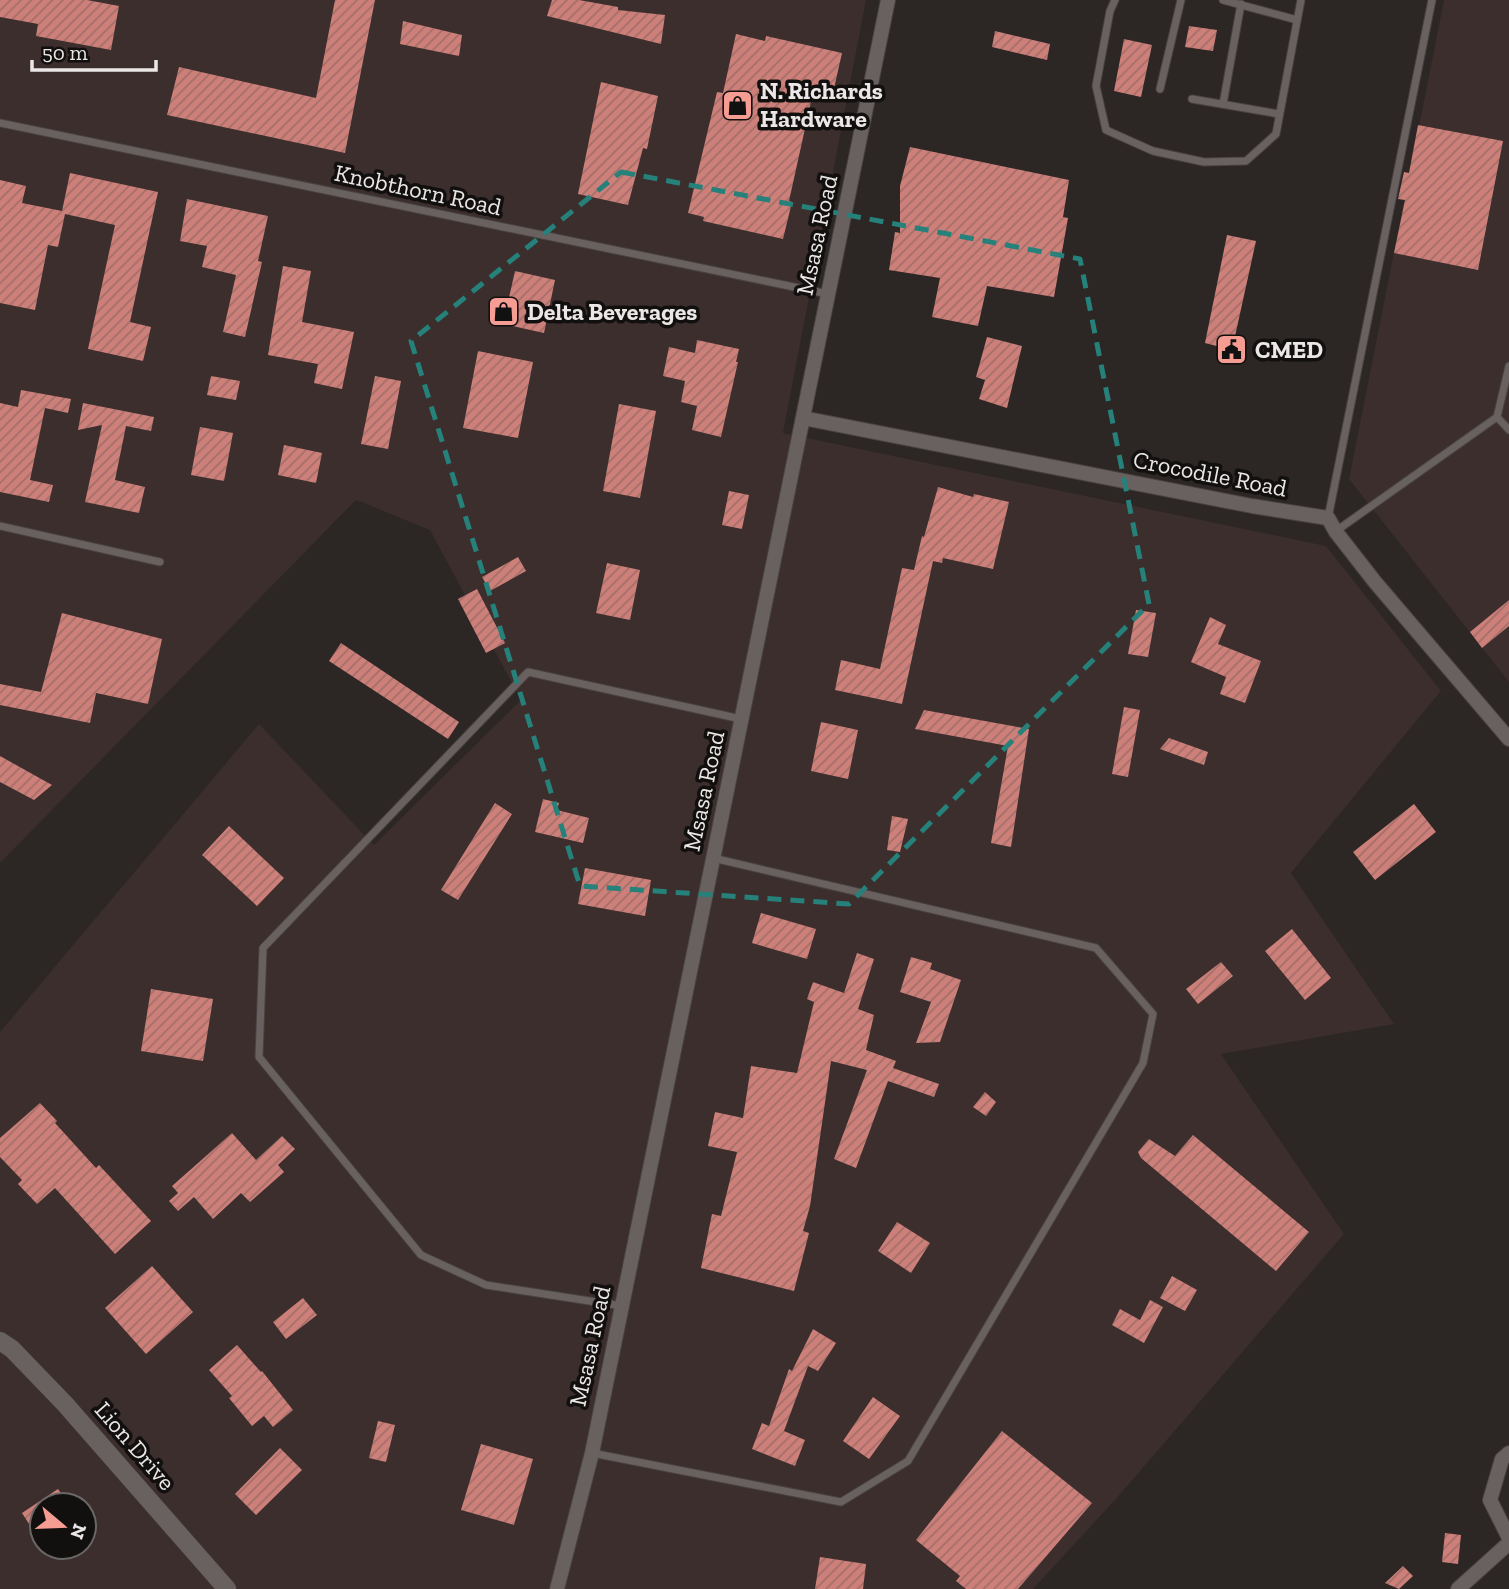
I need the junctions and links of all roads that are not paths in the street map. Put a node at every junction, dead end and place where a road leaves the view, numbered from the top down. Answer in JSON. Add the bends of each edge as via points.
{"nodes":[{"id":1,"x":888,"y":0,"type":"edge"},
{"id":2,"x":1115,"y":0,"type":"edge"},
{"id":3,"x":1181,"y":0,"type":"edge"},
{"id":4,"x":1223,"y":0,"type":"edge"},
{"id":5,"x":1301,"y":0,"type":"edge"},
{"id":6,"x":1432,"y":0,"type":"edge"},
{"id":7,"x":1241,"y":4,"type":"junction"},
{"id":8,"x":1297,"y":20,"type":"junction"},
{"id":9,"x":1160,"y":89,"type":"dead end"},
{"id":10,"x":1192,"y":99,"type":"dead end"},
{"id":11,"x":1223,"y":104,"type":"junction"},
{"id":12,"x":1279,"y":114,"type":"junction"},
{"id":13,"x":0,"y":123,"type":"edge"},
{"id":14,"x":828,"y":294,"type":"junction"},
{"id":15,"x":1509,"y":366,"type":"edge"},
{"id":16,"x":1497,"y":417,"type":"junction"},
{"id":17,"x":803,"y":418,"type":"junction"},
{"id":18,"x":1509,"y":430,"type":"edge"},
{"id":19,"x":1328,"y":518,"type":"junction"},
{"id":20,"x":0,"y":526,"type":"edge"},
{"id":21,"x":1336,"y":532,"type":"junction"},
{"id":22,"x":160,"y":562,"type":"dead end"},
{"id":23,"x":741,"y":719,"type":"junction"},
{"id":24,"x":1509,"y":739,"type":"edge"},
{"id":25,"x":713,"y":858,"type":"junction"},
{"id":26,"x":622,"y":1306,"type":"junction"},
{"id":27,"x":0,"y":1341,"type":"edge"},
{"id":28,"x":592,"y":1453,"type":"junction"},
{"id":29,"x":1509,"y":1453,"type":"edge"},
{"id":30,"x":1509,"y":1540,"type":"edge"},
{"id":31,"x":227,"y":1589,"type":"edge"},
{"id":32,"x":557,"y":1589,"type":"edge"},
{"id":33,"x":1458,"y":1589,"type":"edge"}],
"edges":[{"from":1,"to":14,"type":"street","name":"Msasa Road"},
{"from":2,"to":12,"type":"lane","via":[[1097,86],[1106,130],[1153,151],[1204,162],[1246,161],[1276,134]]},
{"from":3,"to":9,"type":"lane"},
{"from":4,"to":7,"type":"lane"},
{"from":5,"to":8,"type":"lane"},
{"from":6,"to":19,"type":"lane"},
{"from":7,"to":8,"type":"lane"},
{"from":7,"to":11,"type":"lane"},
{"from":8,"to":12,"type":"lane"},
{"from":10,"to":11,"type":"lane"},
{"from":11,"to":12,"type":"lane"},
{"from":13,"to":14,"type":"lane","name":"Knobthorn Road"},
{"from":14,"to":17,"type":"street","name":"Msasa Road"},
{"from":15,"to":16,"type":"lane"},
{"from":16,"to":18,"type":"lane"},
{"from":16,"to":21,"type":"lane"},
{"from":17,"to":19,"type":"street","name":"Crocodile Road"},
{"from":17,"to":23,"type":"street","name":"Msasa Road"},
{"from":19,"to":21,"type":"street"},
{"from":20,"to":22,"type":"lane"},
{"from":21,"to":24,"type":"street"},
{"from":23,"to":25,"type":"street","name":"Msasa Road"},
{"from":23,"to":26,"type":"lane","via":[[528,672],[263,948],[259,1057],[422,1255],[486,1285]]},
{"from":25,"to":26,"type":"street","name":"Msasa Road"},
{"from":25,"to":28,"type":"lane","via":[[1096,948],[1153,1014],[1143,1063],[908,1461],[841,1502]]},
{"from":26,"to":28,"type":"street","name":"Msasa Road"},
{"from":27,"to":31,"type":"street","name":"Lion Drive","via":[[65,1404]]},
{"from":28,"to":32,"type":"street","name":"Msasa Road"},
{"from":29,"to":30,"type":"street","via":[[1502,1459],[1490,1500]]},
{"from":30,"to":33,"type":"street"}]}
